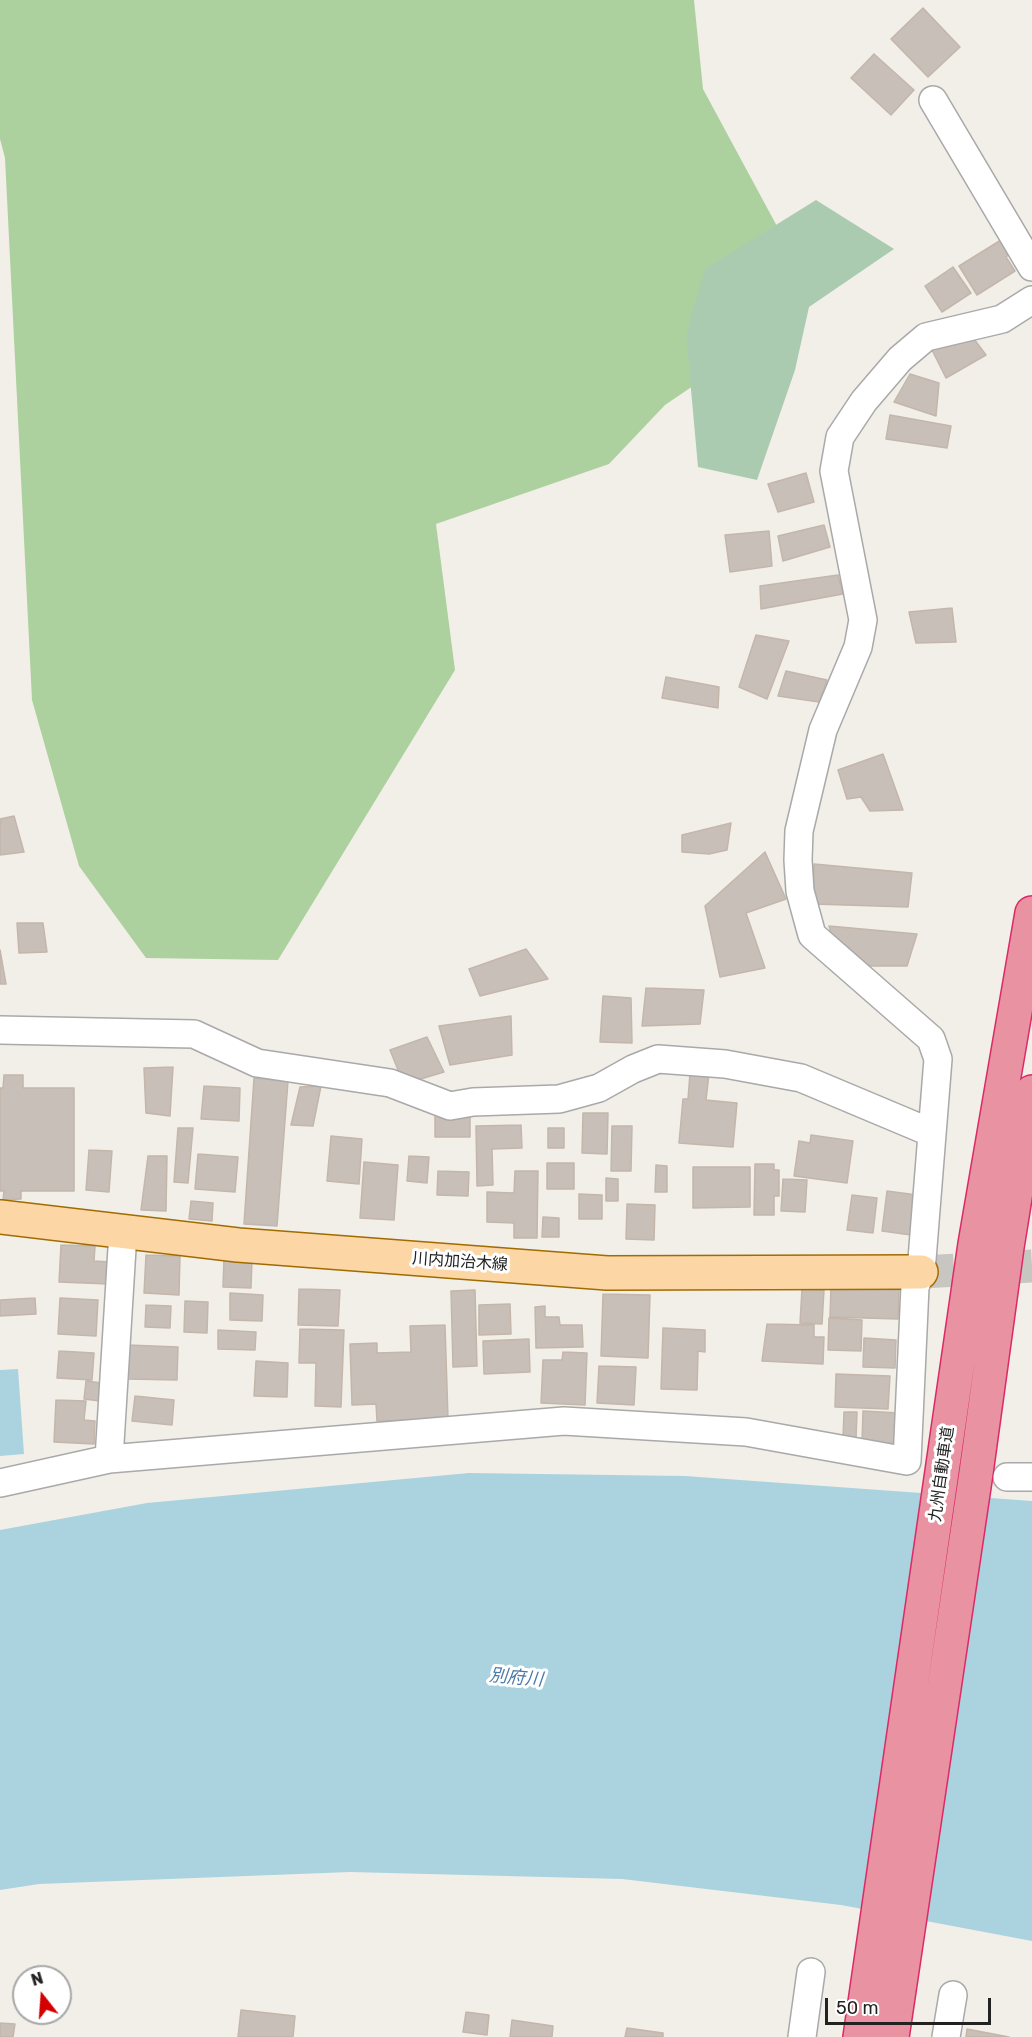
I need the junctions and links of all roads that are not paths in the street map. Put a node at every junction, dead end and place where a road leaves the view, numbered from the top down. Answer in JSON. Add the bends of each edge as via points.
{"nodes":[{"id":1,"x":933,"y":100,"type":"dead end"},
{"id":2,"x":1032,"y":267,"type":"edge"},
{"id":3,"x":1032,"y":300,"type":"edge"},
{"id":4,"x":1032,"y":913,"type":"edge"},
{"id":5,"x":0,"y":1030,"type":"edge"},
{"id":6,"x":1032,"y":1092,"type":"edge"},
{"id":7,"x":932,"y":1133,"type":"junction"},
{"id":8,"x":0,"y":1217,"type":"edge"},
{"id":9,"x":123,"y":1232,"type":"junction"},
{"id":10,"x":921,"y":1272,"type":"junction"},
{"id":11,"x":109,"y":1459,"type":"junction"},
{"id":12,"x":1005,"y":1476,"type":"edge"},
{"id":13,"x":0,"y":1483,"type":"edge"},
{"id":14,"x":811,"y":1972,"type":"dead end"},
{"id":15,"x":953,"y":1995,"type":"dead end"},
{"id":16,"x":876,"y":2035,"type":"edge"},
{"id":17,"x":802,"y":2037,"type":"edge"},
{"id":18,"x":946,"y":2037,"type":"edge"}],
"edges":[{"from":1,"to":2,"type":"street"},
{"from":3,"to":7,"type":"street","via":[[1002,319],[926,337],[864,401],[840,437],[834,471],[863,620],[858,647],[823,730],[810,778],[799,831],[800,891],[812,934],[931,1039],[938,1059]]},
{"from":4,"to":16,"type":"highway","name":"九州自動車道","via":[[975,1244],[943,1469]]},
{"from":5,"to":7,"type":"street","via":[[194,1034],[257,1063],[390,1083],[450,1106],[559,1099],[599,1088],[658,1059],[725,1064],[801,1078]]},
{"from":6,"to":12,"type":"highway","name":"九州自動車道","via":[[1007,1247]]},
{"from":7,"to":10,"type":"street"},
{"from":8,"to":9,"type":"main road","name":"川内加治木線"},
{"from":9,"to":10,"type":"main road","name":"川内加治木線","via":[[238,1245],[607,1273]]},
{"from":9,"to":11,"type":"street"},
{"from":10,"to":11,"type":"street","via":[[915,1287],[907,1461],[746,1432],[564,1421]]},
{"from":11,"to":13,"type":"street"},
{"from":12,"to":16,"type":"highway","name":"九州自動車道"},
{"from":14,"to":17,"type":"street"},
{"from":15,"to":18,"type":"street"}]}
